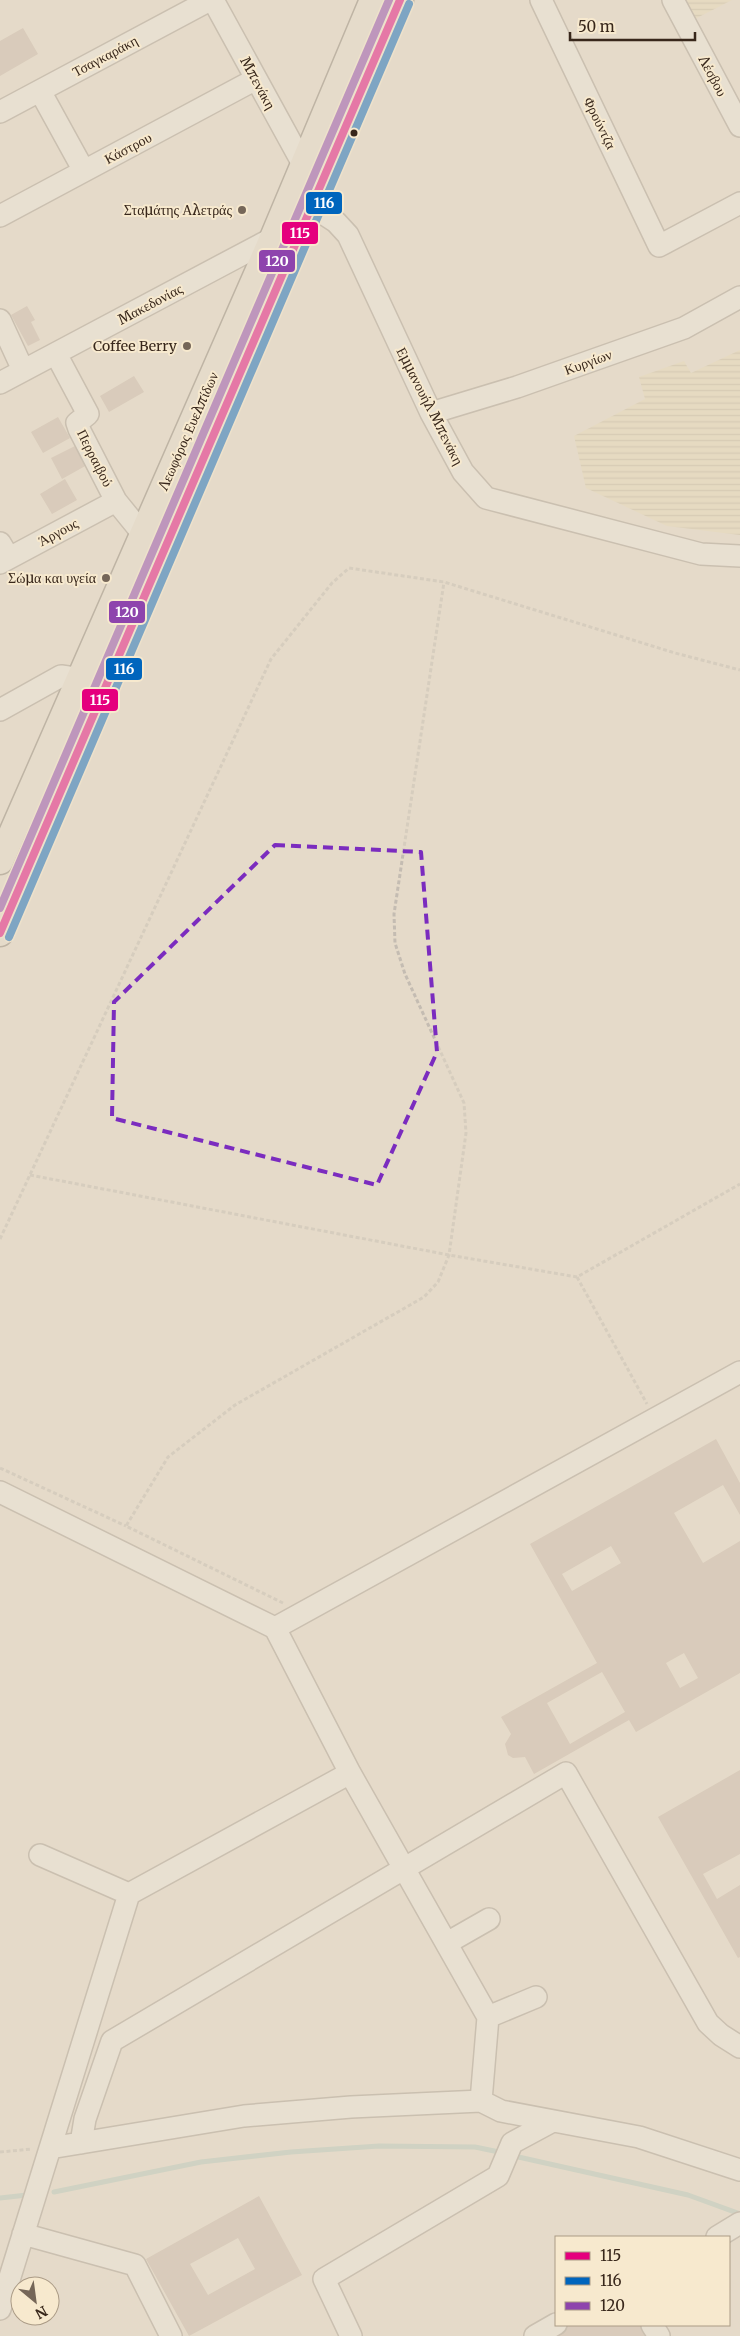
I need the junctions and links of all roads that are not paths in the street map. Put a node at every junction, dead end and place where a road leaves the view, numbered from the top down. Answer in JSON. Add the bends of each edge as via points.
{"nodes":[{"id":1,"x":211,"y":0,"type":"edge"},
{"id":2,"x":373,"y":0,"type":"edge"},
{"id":3,"x":400,"y":0,"type":"edge"},
{"id":4,"x":541,"y":0,"type":"edge"},
{"id":5,"x":673,"y":0,"type":"edge"},
{"id":6,"x":256,"y":79,"type":"junction"},
{"id":7,"x":40,"y":91,"type":"junction"},
{"id":8,"x":0,"y":112,"type":"edge"},
{"id":9,"x":740,"y":126,"type":"edge"},
{"id":10,"x":304,"y":166,"type":"junction"},
{"id":11,"x":84,"y":171,"type":"junction"},
{"id":12,"x":740,"y":203,"type":"edge"},
{"id":13,"x":313,"y":207,"type":"junction"},
{"id":14,"x":0,"y":216,"type":"edge"},
{"id":15,"x":273,"y":238,"type":"junction"},
{"id":16,"x":740,"y":297,"type":"edge"},
{"id":17,"x":0,"y":320,"type":"edge"},
{"id":18,"x":56,"y":354,"type":"junction"},
{"id":19,"x":23,"y":370,"type":"junction"},
{"id":20,"x":0,"y":383,"type":"edge"},
{"id":21,"x":431,"y":413,"type":"junction"},
{"id":22,"x":116,"y":500,"type":"junction"},
{"id":23,"x":142,"y":537,"type":"junction"},
{"id":24,"x":3,"y":555,"type":"edge"},
{"id":25,"x":733,"y":557,"type":"edge"},
{"id":26,"x":78,"y":682,"type":"junction"},
{"id":27,"x":0,"y":710,"type":"edge"},
{"id":28,"x":0,"y":861,"type":"edge"},
{"id":29,"x":0,"y":933,"type":"edge"},
{"id":30,"x":740,"y":1372,"type":"edge"},
{"id":31,"x":0,"y":1492,"type":"edge"},
{"id":32,"x":283,"y":1623,"type":"junction"},
{"id":33,"x":350,"y":1773,"type":"junction"},
{"id":34,"x":40,"y":1855,"type":"dead end"},
{"id":35,"x":405,"y":1868,"type":"junction"},
{"id":36,"x":129,"y":1894,"type":"junction"},
{"id":37,"x":489,"y":1919,"type":"dead end"},
{"id":38,"x":447,"y":1943,"type":"junction"},
{"id":39,"x":536,"y":1997,"type":"dead end"},
{"id":40,"x":488,"y":2017,"type":"junction"},
{"id":41,"x":740,"y":2047,"type":"edge"},
{"id":42,"x":481,"y":2101,"type":"junction"},
{"id":43,"x":551,"y":2122,"type":"junction"},
{"id":44,"x":81,"y":2143,"type":"junction"},
{"id":45,"x":50,"y":2148,"type":"junction"},
{"id":46,"x":740,"y":2170,"type":"edge"},
{"id":47,"x":740,"y":2224,"type":"edge"},
{"id":48,"x":23,"y":2234,"type":"junction"},
{"id":49,"x":720,"y":2236,"type":"edge"},
{"id":50,"x":0,"y":2310,"type":"edge"},
{"id":51,"x":555,"y":2325,"type":"edge"},
{"id":52,"x":171,"y":2336,"type":"edge"},
{"id":53,"x":350,"y":2336,"type":"edge"},
{"id":54,"x":535,"y":2336,"type":"edge"}],
"edges":[{"from":1,"to":6,"type":"street","name":"Μπενάκη"},
{"from":1,"to":7,"type":"street","name":"Τσαγκαράκη"},
{"from":2,"to":10,"type":"main road","name":"Λεωφόρος Ευελπίδων"},
{"from":3,"to":13,"type":"main road","name":"Λεωφόρος Ευελπίδων"},
{"from":4,"to":12,"type":"street","name":"Φρούντζα","via":[[659,246]]},
{"from":5,"to":9,"type":"street","name":"Λέσβου"},
{"from":6,"to":10,"type":"street","name":"Μπενάκη"},
{"from":6,"to":11,"type":"street","name":"Κάστρου"},
{"from":7,"to":8,"type":"street","name":"Τσαγκαράκη"},
{"from":7,"to":11,"type":"street"},
{"from":10,"to":15,"type":"main road","name":"Λεωφόρος Ευελπίδων"},
{"from":11,"to":14,"type":"street","name":"Κάστρου"},
{"from":13,"to":21,"type":"street","name":"Εμμανουήλ Μπενάκη","via":[[336,222],[348,235]]},
{"from":13,"to":29,"type":"main road","name":"Λεωφόρος Ευελπίδων"},
{"from":15,"to":18,"type":"street","name":"Μακεδονίας"},
{"from":15,"to":23,"type":"main road","name":"Λεωφόρος Ευελπίδων"},
{"from":16,"to":21,"type":"street","name":"Κυργίων","via":[[684,328],[517,387]]},
{"from":17,"to":19,"type":"street"},
{"from":18,"to":19,"type":"street","name":"Μακεδονίας"},
{"from":18,"to":22,"type":"street","name":"Περραιβού","via":[[86,407],[88,414],[78,423],[79,429]]},
{"from":19,"to":20,"type":"street","name":"Μακεδονίας"},
{"from":21,"to":25,"type":"street","name":"Εμμανουήλ Μπενάκη","via":[[463,472],[486,498],[701,554]]},
{"from":22,"to":23,"type":"street","name":"Περραιβού"},
{"from":22,"to":24,"type":"street","name":"Άργους"},
{"from":23,"to":26,"type":"main road","name":"Λεωφόρος Ευελπίδων"},
{"from":26,"to":27,"type":"street","via":[[61,676]]},
{"from":26,"to":28,"type":"main road","name":"Λεωφόρος Ευελπίδων"},
{"from":30,"to":32,"type":"street"},
{"from":31,"to":32,"type":"street"},
{"from":32,"to":33,"type":"street"},
{"from":33,"to":35,"type":"street"},
{"from":33,"to":36,"type":"street"},
{"from":34,"to":36,"type":"street"},
{"from":35,"to":38,"type":"street"},
{"from":35,"to":41,"type":"street","via":[[566,1773],[708,2023]]},
{"from":35,"to":44,"type":"street","via":[[112,2041]]},
{"from":36,"to":45,"type":"street"},
{"from":37,"to":38,"type":"street"},
{"from":38,"to":40,"type":"street"},
{"from":39,"to":40,"type":"street"},
{"from":40,"to":42,"type":"street"},
{"from":42,"to":43,"type":"street","via":[[501,2111]]},
{"from":42,"to":44,"type":"street","via":[[244,2116]]},
{"from":43,"to":46,"type":"street","via":[[639,2137]]},
{"from":43,"to":53,"type":"street","via":[[512,2143],[498,2176],[324,2279]]},
{"from":44,"to":45,"type":"street"},
{"from":45,"to":48,"type":"street"},
{"from":47,"to":49,"type":"street"},
{"from":48,"to":50,"type":"street"},
{"from":48,"to":52,"type":"street","via":[[135,2265]]},
{"from":51,"to":54,"type":"street"}]}
